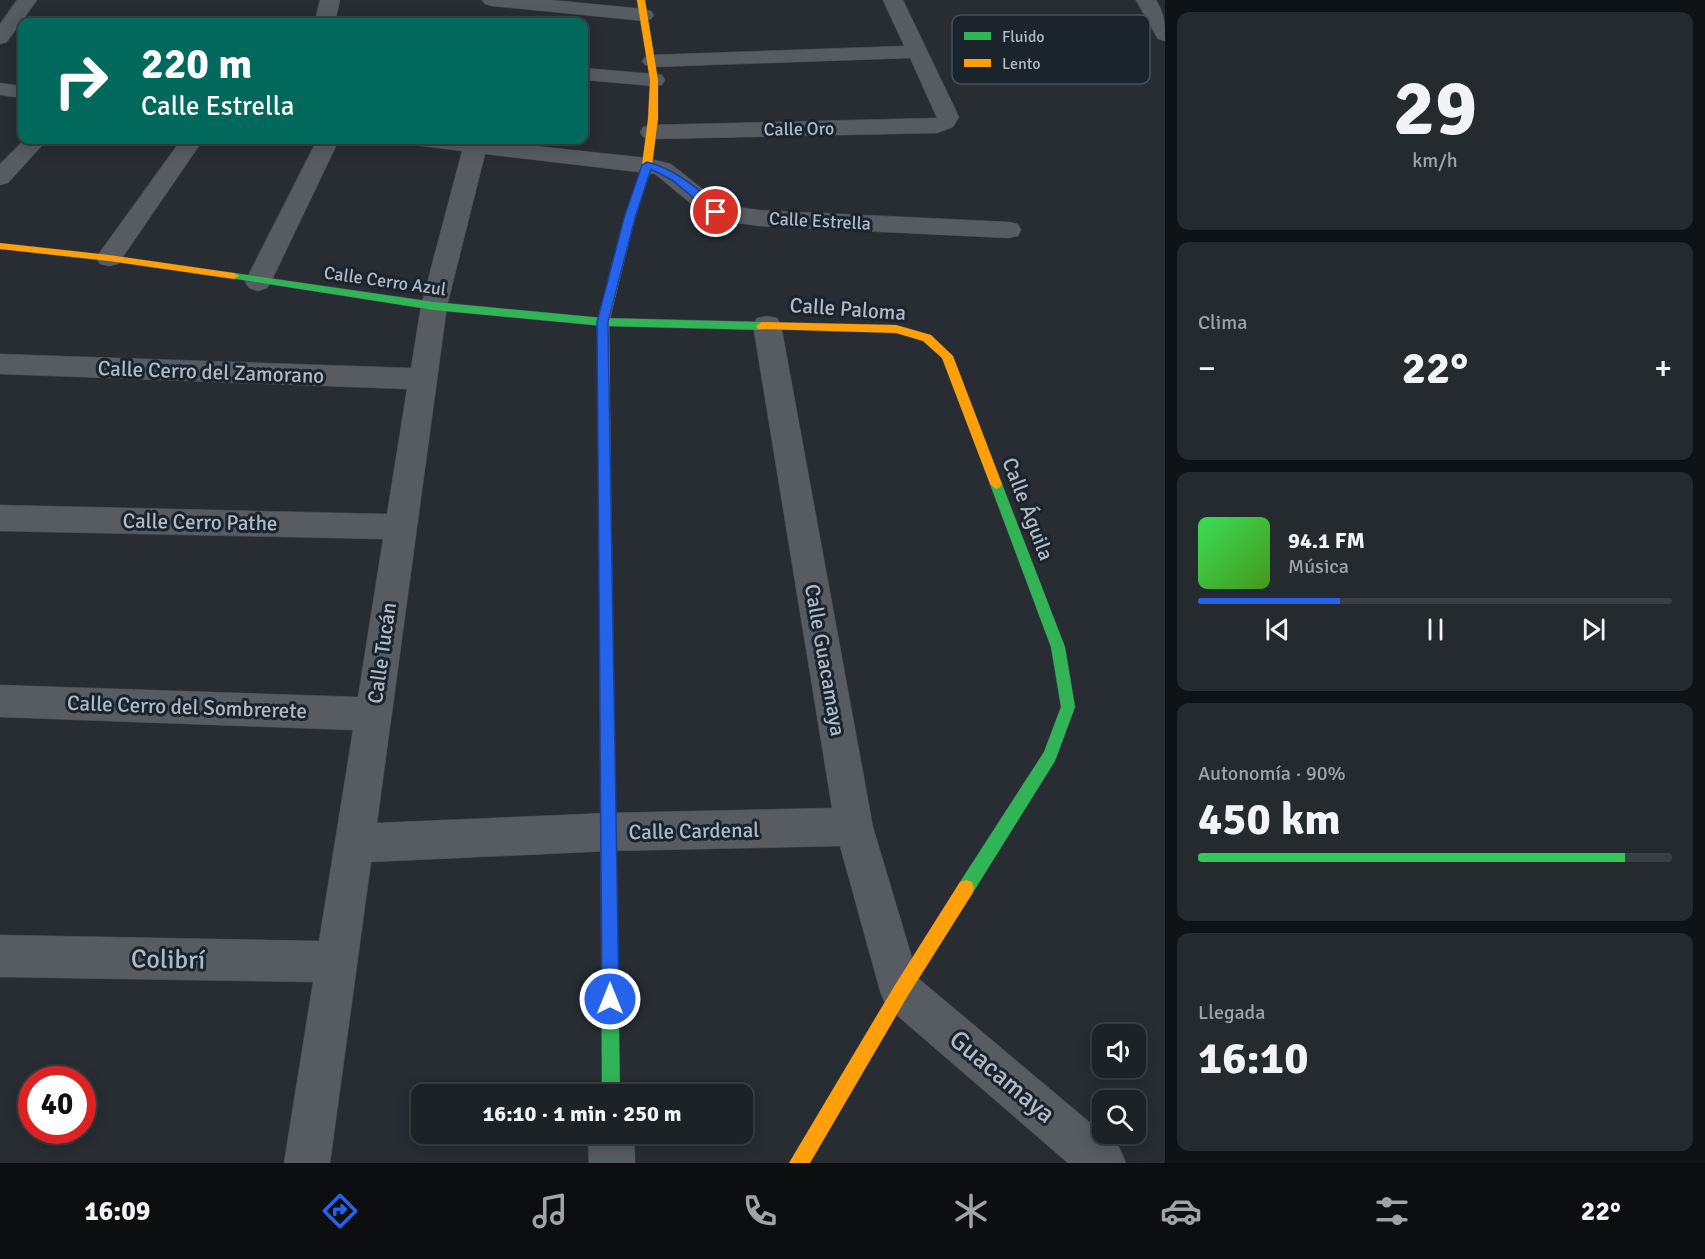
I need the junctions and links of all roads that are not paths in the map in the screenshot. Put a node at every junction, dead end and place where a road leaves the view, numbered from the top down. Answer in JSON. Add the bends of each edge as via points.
{"nodes":[{"id":1,"x":27,"y":0,"type":"edge"},
{"id":2,"x":330,"y":0,"type":"edge"},
{"id":3,"x":492,"y":0,"type":"edge"},
{"id":4,"x":893,"y":0,"type":"edge"},
{"id":5,"x":642,"y":8,"type":"edge"},
{"id":6,"x":1155,"y":9,"type":"edge"},
{"id":7,"x":24,"y":18,"type":"edge"},
{"id":8,"x":326,"y":18,"type":"edge"},
{"id":9,"x":18,"y":25,"type":"edge"},
{"id":10,"x":1165,"y":35,"type":"edge"},
{"id":11,"x":0,"y":38,"type":"edge"},
{"id":12,"x":918,"y":52,"type":"junction"},
{"id":13,"x":653,"y":70,"type":"junction"},
{"id":14,"x":588,"y":74,"type":"edge"},
{"id":15,"x":0,"y":89,"type":"edge"},
{"id":16,"x":18,"y":91,"type":"edge"},
{"id":17,"x":651,"y":132,"type":"junction"},
{"id":18,"x":32,"y":144,"type":"edge"},
{"id":19,"x":189,"y":144,"type":"edge"},
{"id":20,"x":326,"y":144,"type":"edge"},
{"id":21,"x":452,"y":144,"type":"edge"},
{"id":22,"x":475,"y":147,"type":"junction"},
{"id":23,"x":647,"y":165,"type":"junction"},
{"id":24,"x":0,"y":178,"type":"edge"},
{"id":25,"x":1009,"y":230,"type":"dead end"},
{"id":26,"x":0,"y":246,"type":"edge"},
{"id":27,"x":109,"y":258,"type":"junction"},
{"id":28,"x":258,"y":282,"type":"junction"},
{"id":29,"x":434,"y":306,"type":"junction"},
{"id":30,"x":603,"y":322,"type":"junction"},
{"id":31,"x":767,"y":325,"type":"junction"},
{"id":32,"x":927,"y":338,"type":"joint"},
{"id":33,"x":0,"y":364,"type":"edge"},
{"id":34,"x":423,"y":379,"type":"junction"},
{"id":35,"x":0,"y":518,"type":"edge"},
{"id":36,"x":401,"y":527,"type":"junction"},
{"id":37,"x":0,"y":701,"type":"edge"},
{"id":38,"x":374,"y":714,"type":"junction"},
{"id":39,"x":854,"y":827,"type":"junction"},
{"id":40,"x":609,"y":832,"type":"junction"},
{"id":41,"x":354,"y":843,"type":"junction"},
{"id":42,"x":0,"y":956,"type":"edge"},
{"id":43,"x":337,"y":962,"type":"junction"},
{"id":44,"x":901,"y":991,"type":"junction"},
{"id":45,"x":611,"y":1084,"type":"edge"},
{"id":46,"x":611,"y":1144,"type":"edge"},
{"id":47,"x":308,"y":1163,"type":"edge"},
{"id":48,"x":612,"y":1163,"type":"edge"},
{"id":49,"x":799,"y":1163,"type":"edge"},
{"id":50,"x":1103,"y":1163,"type":"edge"}],
"edges":[{"from":1,"to":7,"type":"street"},
{"from":2,"to":8,"type":"street"},
{"from":3,"to":5,"type":"street"},
{"from":4,"to":12,"type":"street"},
{"from":5,"to":13,"type":"street"},
{"from":6,"to":10,"type":"street"},
{"from":9,"to":11,"type":"street"},
{"from":12,"to":13,"type":"street"},
{"from":12,"to":17,"type":"street","name":"Calle Oro","via":[[948,117],[937,126]]},
{"from":13,"to":14,"type":"street"},
{"from":13,"to":17,"type":"street"},
{"from":15,"to":16,"type":"street"},
{"from":17,"to":23,"type":"street"},
{"from":18,"to":24,"type":"street"},
{"from":19,"to":27,"type":"street"},
{"from":20,"to":28,"type":"street"},
{"from":21,"to":22,"type":"street","name":"Calle Estrella"},
{"from":22,"to":23,"type":"street","name":"Calle Estrella"},
{"from":22,"to":29,"type":"street","name":"Calle Tucán"},
{"from":23,"to":25,"type":"street","name":"Calle Estrella","via":[[669,173],[716,212],[759,218]]},
{"from":23,"to":30,"type":"street"},
{"from":26,"to":27,"type":"street","name":"Calle Cerro Azul"},
{"from":27,"to":28,"type":"street","name":"Calle Cerro Azul"},
{"from":28,"to":29,"type":"street","name":"Calle Cerro Azul"},
{"from":29,"to":30,"type":"street","name":"Calle Cerro Azul"},
{"from":29,"to":34,"type":"street","name":"Calle Tucán"},
{"from":30,"to":31,"type":"street","name":"Calle Cerro Azul"},
{"from":30,"to":40,"type":"street"},
{"from":31,"to":32,"type":"street","name":"Calle Paloma","via":[[896,329]]},
{"from":31,"to":39,"type":"street","name":"Calle Guacamaya"},
{"from":32,"to":44,"type":"street","name":"Calle Águila","via":[[947,356],[1058,647],[1068,706],[1050,756]]},
{"from":33,"to":34,"type":"street","name":"Calle Cerro del Zamorano"},
{"from":34,"to":36,"type":"street","name":"Calle Tucán"},
{"from":35,"to":36,"type":"street","name":"Calle Cerro Pathe"},
{"from":36,"to":38,"type":"street","name":"Calle Tucán"},
{"from":37,"to":38,"type":"street","name":"Calle Cerro del Sombrerete"},
{"from":38,"to":41,"type":"street","name":"Calle Tucán"},
{"from":39,"to":40,"type":"street","name":"Calle Cardenal"},
{"from":39,"to":44,"type":"street","name":"Calle Guacamaya"},
{"from":40,"to":41,"type":"street","name":"Calle Cardenal"},
{"from":40,"to":45,"type":"street"},
{"from":41,"to":43,"type":"street","name":"Calle Tucán"},
{"from":42,"to":43,"type":"street","name":"Colibrí"},
{"from":43,"to":47,"type":"street","name":"Calle Tucán"},
{"from":44,"to":49,"type":"street"},
{"from":44,"to":50,"type":"street","name":"Guacamaya"},
{"from":46,"to":48,"type":"street"}]}
